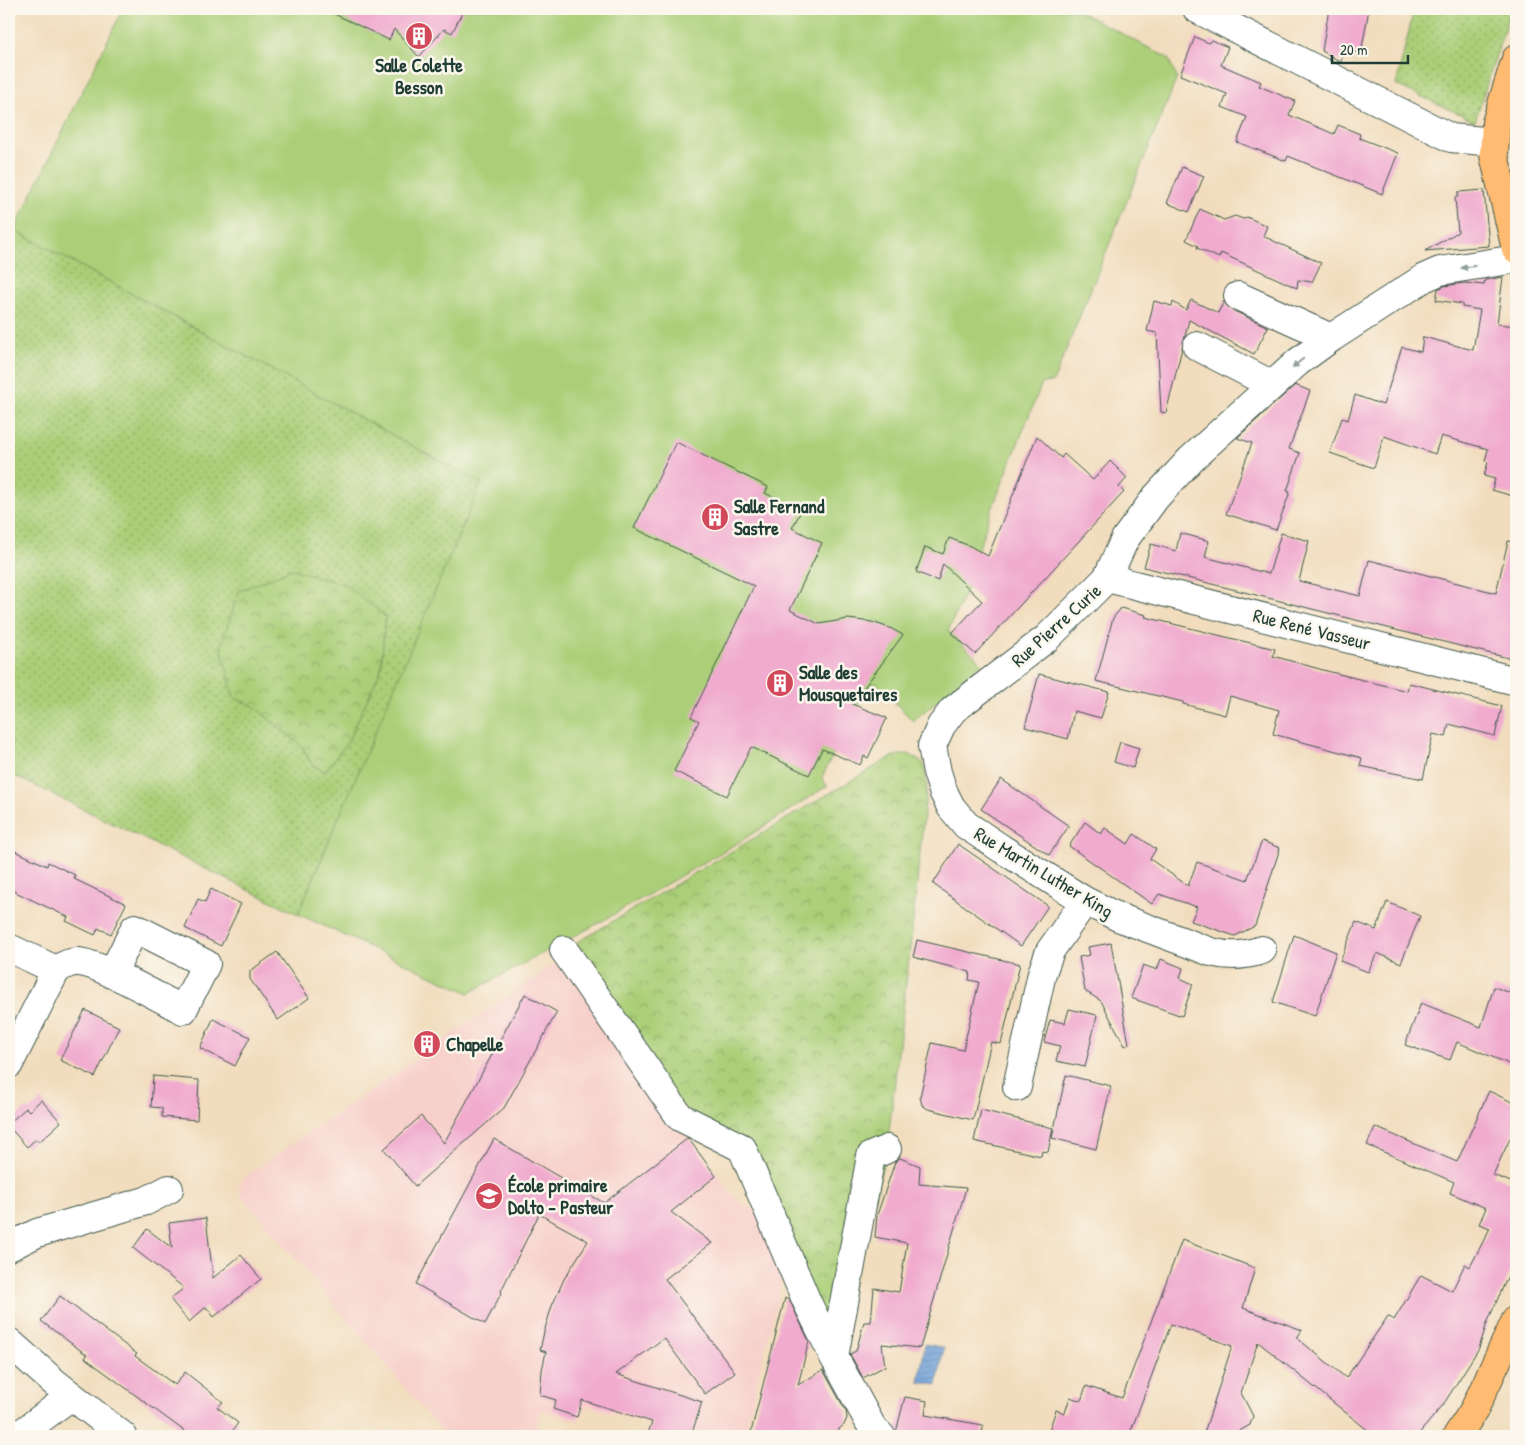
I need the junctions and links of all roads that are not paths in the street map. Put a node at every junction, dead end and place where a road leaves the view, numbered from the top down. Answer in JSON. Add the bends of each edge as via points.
{"nodes":[{"id":1,"x":1197,"y":9,"type":"edge"},
{"id":2,"x":1516,"y":59,"type":"edge"},
{"id":3,"x":1494,"y":142,"type":"junction"},
{"id":4,"x":1507,"y":178,"type":"edge"},
{"id":5,"x":1516,"y":249,"type":"edge"},
{"id":6,"x":1516,"y":259,"type":"edge"},
{"id":7,"x":1238,"y":296,"type":"dead end"},
{"id":8,"x":1331,"y":338,"type":"junction"},
{"id":9,"x":1197,"y":346,"type":"dead end"},
{"id":10,"x":1272,"y":386,"type":"junction"},
{"id":11,"x":1107,"y":578,"type":"junction"},
{"id":12,"x":1516,"y":681,"type":"edge"},
{"id":13,"x":932,"y":746,"type":"joint"},
{"id":14,"x":1085,"y":901,"type":"junction"},
{"id":15,"x":9,"y":948,"type":"edge"},
{"id":16,"x":564,"y":950,"type":"dead end"},
{"id":17,"x":1262,"y":950,"type":"dead end"},
{"id":18,"x":56,"y":970,"type":"junction"},
{"id":19,"x":112,"y":974,"type":"dead end"},
{"id":20,"x":9,"y":1064,"type":"edge"},
{"id":21,"x":1017,"y":1087,"type":"dead end"},
{"id":22,"x":887,"y":1149,"type":"dead end"},
{"id":23,"x":170,"y":1189,"type":"dead end"},
{"id":24,"x":9,"y":1247,"type":"edge"},
{"id":25,"x":1516,"y":1320,"type":"edge"},
{"id":26,"x":9,"y":1342,"type":"edge"},
{"id":27,"x":834,"y":1357,"type":"junction"},
{"id":28,"x":71,"y":1396,"type":"junction"},
{"id":29,"x":18,"y":1436,"type":"edge"},
{"id":30,"x":123,"y":1436,"type":"edge"},
{"id":31,"x":881,"y":1436,"type":"edge"},
{"id":32,"x":1457,"y":1436,"type":"edge"}],
"edges":[{"from":1,"to":3,"type":"street","via":[[1450,138]]},
{"from":2,"to":3,"type":"main road","via":[[1498,115]]},
{"from":3,"to":4,"type":"main road","via":[[1494,155]]},
{"from":4,"to":5,"type":"main road"},
{"from":6,"to":8,"type":"street","name":"Rue Pierre Curie","one_way":true,"via":[[1440,271]]},
{"from":7,"to":8,"type":"street"},
{"from":8,"to":10,"type":"street","name":"Rue Pierre Curie","one_way":true},
{"from":9,"to":10,"type":"street"},
{"from":10,"to":11,"type":"street","name":"Rue Pierre Curie","via":[[1191,459],[1156,497],[1125,539]]},
{"from":11,"to":12,"type":"street","name":"Rue René Vasseur"},
{"from":11,"to":13,"type":"street","name":"Rue Pierre Curie","via":[[1047,638],[953,710]]},
{"from":13,"to":14,"type":"street","name":"Rue Martin Luther King","via":[[943,791],[966,825]]},
{"from":14,"to":17,"type":"street","name":"Rue Martin Luther King","via":[[1118,917],[1224,956]]},
{"from":14,"to":21,"type":"street","via":[[1050,951],[1042,973]]},
{"from":15,"to":18,"type":"street"},
{"from":16,"to":27,"type":"street","via":[[680,1117],[742,1148],[807,1302]]},
{"from":18,"to":19,"type":"street","via":[[79,961]]},
{"from":18,"to":20,"type":"street"},
{"from":22,"to":27,"type":"street","via":[[871,1156]]},
{"from":23,"to":24,"type":"street","via":[[146,1201],[37,1233]]},
{"from":25,"to":32,"type":"main road","via":[[1474,1410]]},
{"from":26,"to":28,"type":"street"},
{"from":27,"to":31,"type":"street","via":[[872,1427]]},
{"from":28,"to":29,"type":"street"},
{"from":28,"to":30,"type":"street"}]}
